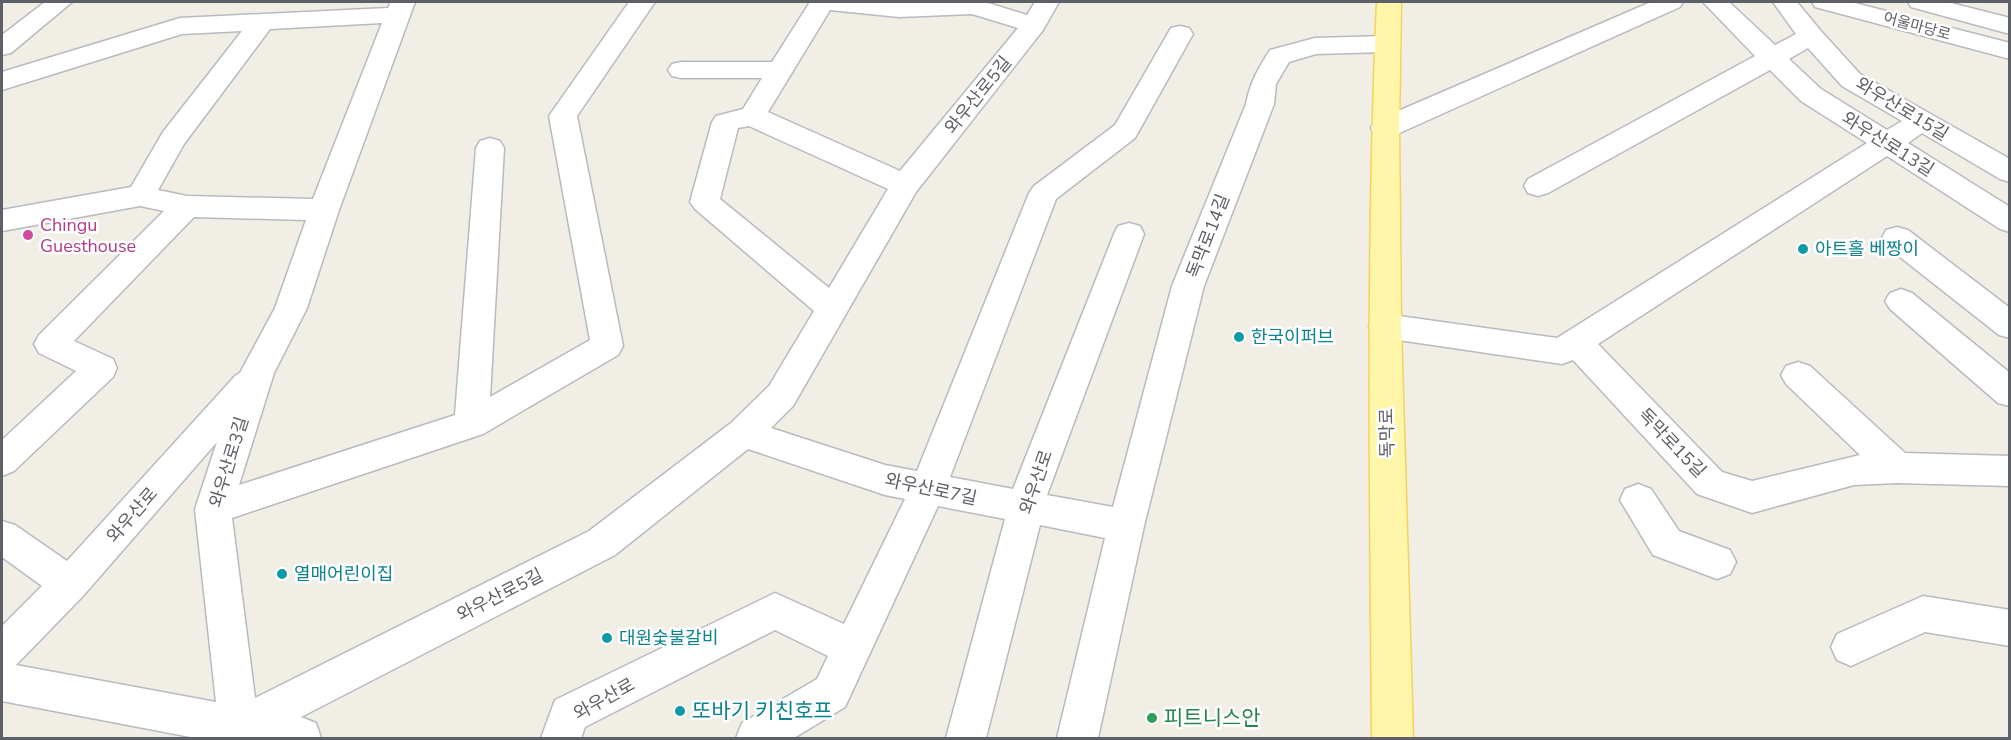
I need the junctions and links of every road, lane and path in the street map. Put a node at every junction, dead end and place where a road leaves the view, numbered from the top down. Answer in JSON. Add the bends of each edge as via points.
{"nodes":[{"id":1,"x":60,"y":2,"type":"edge"},
{"id":2,"x":643,"y":2,"type":"edge"},
{"id":3,"x":822,"y":2,"type":"edge"},
{"id":4,"x":828,"y":2,"type":"edge"},
{"id":5,"x":1389,"y":2,"type":"edge"},
{"id":6,"x":1671,"y":2,"type":"edge"},
{"id":7,"x":1715,"y":2,"type":"edge"},
{"id":8,"x":1785,"y":2,"type":"edge"},
{"id":9,"x":1824,"y":2,"type":"edge"},
{"id":10,"x":1920,"y":2,"type":"edge"},
{"id":11,"x":1999,"y":2,"type":"edge"},
{"id":12,"x":974,"y":4,"type":"edge"},
{"id":13,"x":2010,"y":4,"type":"edge"},
{"id":14,"x":400,"y":8,"type":"edge"},
{"id":15,"x":1041,"y":13,"type":"edge"},
{"id":16,"x":182,"y":14,"type":"edge"},
{"id":17,"x":263,"y":21,"type":"junction"},
{"id":18,"x":2010,"y":26,"type":"edge"},
{"id":19,"x":1180,"y":34,"type":"dead end"},
{"id":20,"x":1811,"y":36,"type":"junction"},
{"id":21,"x":1386,"y":44,"type":"junction"},
{"id":22,"x":2,"y":47,"type":"edge"},
{"id":23,"x":2010,"y":51,"type":"edge"},
{"id":24,"x":1774,"y":57,"type":"junction"},
{"id":25,"x":681,"y":70,"type":"dead end"},
{"id":26,"x":781,"y":70,"type":"junction"},
{"id":27,"x":2,"y":81,"type":"edge"},
{"id":28,"x":752,"y":116,"type":"junction"},
{"id":29,"x":1922,"y":121,"type":"junction"},
{"id":30,"x":1385,"y":128,"type":"junction"},
{"id":31,"x":1886,"y":143,"type":"junction"},
{"id":32,"x":490,"y":148,"type":"dead end"},
{"id":33,"x":2010,"y":172,"type":"edge"},
{"id":34,"x":905,"y":185,"type":"junction"},
{"id":35,"x":1538,"y":186,"type":"dead end"},
{"id":36,"x":140,"y":196,"type":"junction"},
{"id":37,"x":187,"y":206,"type":"junction"},
{"id":38,"x":324,"y":210,"type":"junction"},
{"id":39,"x":2,"y":220,"type":"edge"},
{"id":40,"x":2010,"y":221,"type":"edge"},
{"id":41,"x":1129,"y":234,"type":"dead end"},
{"id":42,"x":1897,"y":238,"type":"dead end"},
{"id":43,"x":1901,"y":301,"type":"dead end"},
{"id":44,"x":832,"y":309,"type":"junction"},
{"id":45,"x":1385,"y":326,"type":"junction"},
{"id":46,"x":2010,"y":326,"type":"edge"},
{"id":47,"x":1576,"y":342,"type":"junction"},
{"id":48,"x":257,"y":373,"type":"junction"},
{"id":49,"x":1798,"y":375,"type":"dead end"},
{"id":50,"x":2010,"y":393,"type":"edge"},
{"id":51,"x":471,"y":424,"type":"junction"},
{"id":52,"x":743,"y":433,"type":"junction"},
{"id":53,"x":2,"y":461,"type":"edge"},
{"id":54,"x":1897,"y":468,"type":"junction"},
{"id":55,"x":2010,"y":471,"type":"edge"},
{"id":56,"x":928,"y":489,"type":"junction"},
{"id":57,"x":1638,"y":500,"type":"dead end"},
{"id":58,"x":1026,"y":508,"type":"junction"},
{"id":59,"x":213,"y":509,"type":"junction"},
{"id":60,"x":1126,"y":526,"type":"junction"},
{"id":61,"x":2,"y":537,"type":"edge"},
{"id":62,"x":1718,"y":562,"type":"dead end"},
{"id":63,"x":70,"y":584,"type":"junction"},
{"id":64,"x":2010,"y":628,"type":"edge"},
{"id":65,"x":1851,"y":647,"type":"dead end"},
{"id":66,"x":852,"y":648,"type":"junction"},
{"id":67,"x":2,"y":652,"type":"edge"},
{"id":68,"x":2,"y":682,"type":"edge"},
{"id":69,"x":239,"y":733,"type":"edge"},
{"id":70,"x":302,"y":738,"type":"edge"},
{"id":71,"x":561,"y":738,"type":"edge"},
{"id":72,"x":757,"y":738,"type":"edge"},
{"id":73,"x":966,"y":738,"type":"edge"},
{"id":74,"x":1078,"y":738,"type":"edge"},
{"id":75,"x":1393,"y":738,"type":"edge"}],
"edges":[{"from":1,"to":22,"type":"street"},
{"from":2,"to":51,"type":"street","via":[[562,116],[607,346]]},
{"from":3,"to":26,"type":"street"},
{"from":4,"to":12,"type":"street","via":[[899,9]]},
{"from":5,"to":21,"type":"main road","name":"독막로"},
{"from":6,"to":30,"type":"street"},
{"from":7,"to":24,"type":"street","name":"와우산로13길"},
{"from":8,"to":20,"type":"street","name":"와우산로15길"},
{"from":9,"to":23,"type":"street","name":"어울마당로"},
{"from":10,"to":18,"type":"street"},
{"from":11,"to":13,"type":"street"},
{"from":12,"to":15,"type":"street"},
{"from":14,"to":17,"type":"street"},
{"from":14,"to":38,"type":"street","name":"와우산로3길"},
{"from":15,"to":34,"type":"street","name":"와우산로5길"},
{"from":16,"to":17,"type":"street"},
{"from":16,"to":27,"type":"street"},
{"from":17,"to":36,"type":"street","via":[[173,139]]},
{"from":19,"to":56,"type":"street","via":[[1125,131],[1044,193]]},
{"from":20,"to":24,"type":"street"},
{"from":20,"to":29,"type":"street","name":"와우산로15길","via":[[1851,80]]},
{"from":21,"to":30,"type":"main road","name":"독막로"},
{"from":21,"to":60,"type":"street","name":"독막로14길","via":[[1315,46],[1280,56],[1263,84],[1260,104],[1188,286]]},
{"from":24,"to":31,"type":"street","name":"와우산로13길","via":[[1811,95]]},
{"from":24,"to":35,"type":"street"},
{"from":25,"to":26,"type":"street"},
{"from":26,"to":28,"type":"street"},
{"from":28,"to":34,"type":"street"},
{"from":28,"to":44,"type":"street","via":[[726,122],[705,201]]},
{"from":29,"to":31,"type":"street"},
{"from":29,"to":33,"type":"street","name":"와우산로15길"},
{"from":30,"to":45,"type":"main road","name":"독막로"},
{"from":31,"to":40,"type":"street","name":"와우산로13길"},
{"from":31,"to":47,"type":"street"},
{"from":32,"to":51,"type":"street"},
{"from":34,"to":44,"type":"street","name":"와우산로5길"},
{"from":36,"to":37,"type":"street"},
{"from":36,"to":39,"type":"street"},
{"from":37,"to":38,"type":"street"},
{"from":37,"to":53,"type":"street","via":[[50,344],[101,368]]},
{"from":38,"to":48,"type":"street","name":"와우산로3길","via":[[291,308]]},
{"from":41,"to":58,"type":"street","name":"와우산로"},
{"from":42,"to":46,"type":"street"},
{"from":43,"to":50,"type":"street"},
{"from":44,"to":52,"type":"street","name":"와우산로5길","via":[[782,396]]},
{"from":45,"to":47,"type":"street","via":[[1562,351]]},
{"from":45,"to":75,"type":"main road","name":"독막로"},
{"from":47,"to":54,"type":"street","name":"독막로15길","via":[[1710,483],[1752,498],[1854,470]]},
{"from":48,"to":59,"type":"street","name":"와우산로3길"},
{"from":48,"to":63,"type":"street","name":"와우산로"},
{"from":49,"to":54,"type":"street"},
{"from":51,"to":59,"type":"street"},
{"from":52,"to":56,"type":"street","name":"와우산로7길","via":[[885,480]]},
{"from":52,"to":69,"type":"street","name":"와우산로5길","via":[[602,543]]},
{"from":54,"to":55,"type":"street","name":"독막로15길"},
{"from":56,"to":58,"type":"street","name":"와우산로7길"},
{"from":56,"to":66,"type":"street"},
{"from":57,"to":62,"type":"street","via":[[1666,543]]},
{"from":58,"to":60,"type":"street"},
{"from":58,"to":73,"type":"street","name":"와우산로"},
{"from":59,"to":69,"type":"street","name":"와우산로3길"},
{"from":60,"to":74,"type":"street","name":"독막로14길"},
{"from":61,"to":63,"type":"street"},
{"from":63,"to":67,"type":"street","name":"와우산로"},
{"from":64,"to":65,"type":"street","via":[[1923,614]]},
{"from":66,"to":71,"type":"street","name":"와우산로","via":[[775,611],[569,714]]},
{"from":66,"to":72,"type":"street","via":[[831,693]]},
{"from":68,"to":69,"type":"street"},
{"from":69,"to":70,"type":"street"}]}
